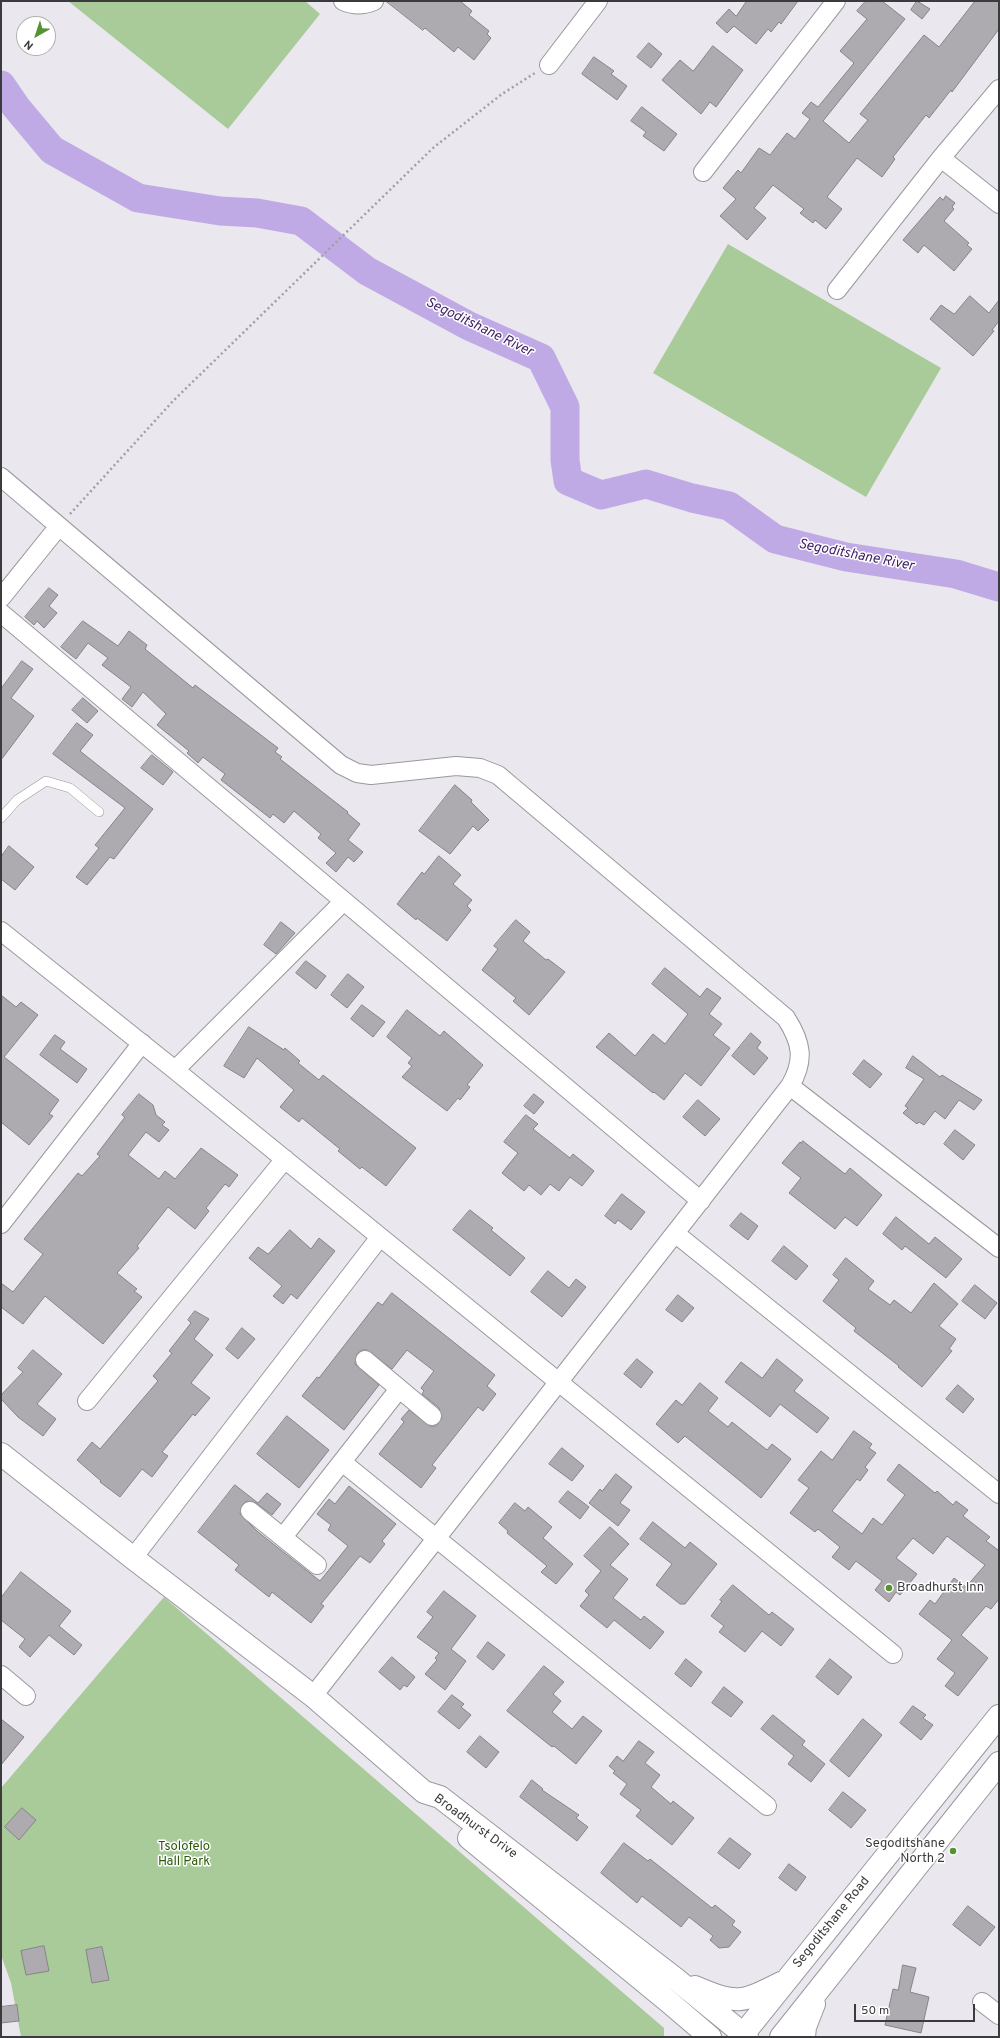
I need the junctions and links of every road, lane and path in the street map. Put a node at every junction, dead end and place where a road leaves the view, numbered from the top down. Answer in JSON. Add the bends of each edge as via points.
{"nodes":[{"id":1,"x":343,"y":1,"type":"edge"},
{"id":2,"x":374,"y":1,"type":"edge"},
{"id":3,"x":598,"y":1,"type":"edge"},
{"id":4,"x":836,"y":1,"type":"edge"},
{"id":5,"x":549,"y":65,"type":"joint"},
{"id":6,"x":999,"y":89,"type":"edge"},
{"id":7,"x":941,"y":158,"type":"junction"},
{"id":8,"x":703,"y":172,"type":"dead end"},
{"id":9,"x":999,"y":204,"type":"edge"},
{"id":10,"x":837,"y":290,"type":"dead end"},
{"id":11,"x":1,"y":477,"type":"edge"},
{"id":12,"x":59,"y":526,"type":"junction"},
{"id":13,"x":1,"y":598,"type":"edge"},
{"id":14,"x":1,"y":613,"type":"edge"},
{"id":15,"x":99,"y":812,"type":"dead end"},
{"id":16,"x":1,"y":818,"type":"edge"},
{"id":17,"x":344,"y":901,"type":"junction"},
{"id":18,"x":1,"y":931,"type":"edge"},
{"id":19,"x":142,"y":1043,"type":"junction"},
{"id":20,"x":175,"y":1070,"type":"junction"},
{"id":21,"x":790,"y":1086,"type":"junction"},
{"id":22,"x":285,"y":1159,"type":"junction"},
{"id":23,"x":702,"y":1201,"type":"junction"},
{"id":24,"x":1,"y":1224,"type":"edge"},
{"id":25,"x":676,"y":1234,"type":"junction"},
{"id":26,"x":380,"y":1237,"type":"junction"},
{"id":27,"x":999,"y":1248,"type":"edge"},
{"id":28,"x":365,"y":1360,"type":"dead end"},
{"id":29,"x":559,"y":1381,"type":"junction"},
{"id":30,"x":399,"y":1389,"type":"junction"},
{"id":31,"x":87,"y":1401,"type":"dead end"},
{"id":32,"x":432,"y":1416,"type":"dead end"},
{"id":33,"x":1,"y":1454,"type":"edge"},
{"id":34,"x":342,"y":1462,"type":"junction"},
{"id":35,"x":999,"y":1494,"type":"edge"},
{"id":36,"x":250,"y":1511,"type":"dead end"},
{"id":37,"x":283,"y":1537,"type":"junction"},
{"id":38,"x":436,"y":1539,"type":"junction"},
{"id":39,"x":133,"y":1558,"type":"junction"},
{"id":40,"x":317,"y":1565,"type":"dead end"},
{"id":41,"x":893,"y":1654,"type":"dead end"},
{"id":42,"x":1,"y":1675,"type":"edge"},
{"id":43,"x":26,"y":1696,"type":"dead end"},
{"id":44,"x":313,"y":1696,"type":"junction"},
{"id":45,"x":999,"y":1716,"type":"edge"},
{"id":46,"x":999,"y":1762,"type":"edge"},
{"id":47,"x":424,"y":1792,"type":"junction"},
{"id":48,"x":767,"y":1806,"type":"dead end"},
{"id":49,"x":678,"y":1980,"type":"junction"},
{"id":50,"x":786,"y":1981,"type":"junction"},
{"id":51,"x":820,"y":1988,"type":"junction"},
{"id":52,"x":669,"y":2002,"type":"junction"},
{"id":53,"x":982,"y":2002,"type":"dead end"},
{"id":54,"x":999,"y":2015,"type":"edge"},
{"id":55,"x":744,"y":2036,"type":"edge"},
{"id":56,"x":688,"y":2037,"type":"edge"},
{"id":57,"x":710,"y":2037,"type":"edge"},
{"id":58,"x":781,"y":2037,"type":"edge"},
{"id":59,"x":804,"y":2037,"type":"edge"}],
"edges":[{"from":1,"to":2,"type":"street","via":[[357,6]]},
{"from":3,"to":5,"type":"street"},
{"from":4,"to":8,"type":"street"},
{"from":5,"to":12,"type":"path","via":[[502,94],[433,148],[173,401]]},
{"from":6,"to":7,"type":"street"},
{"from":7,"to":9,"type":"street"},
{"from":7,"to":10,"type":"street"},
{"from":11,"to":12,"type":"street"},
{"from":12,"to":13,"type":"street"},
{"from":12,"to":21,"type":"street","via":[[341,765],[357,773],[370,775],[456,766],[480,768],[498,775],[786,1018],[795,1031],[800,1047],[796,1075]]},
{"from":14,"to":17,"type":"street"},
{"from":15,"to":16,"type":"lane","via":[[70,788],[46,781],[17,800]]},
{"from":17,"to":20,"type":"street"},
{"from":17,"to":23,"type":"street"},
{"from":18,"to":19,"type":"street"},
{"from":19,"to":20,"type":"street"},
{"from":19,"to":24,"type":"street"},
{"from":20,"to":22,"type":"street"},
{"from":21,"to":23,"type":"street"},
{"from":21,"to":27,"type":"street"},
{"from":22,"to":26,"type":"street"},
{"from":22,"to":31,"type":"street"},
{"from":23,"to":25,"type":"street"},
{"from":25,"to":29,"type":"street"},
{"from":25,"to":35,"type":"street"},
{"from":26,"to":29,"type":"street"},
{"from":26,"to":39,"type":"street"},
{"from":28,"to":30,"type":"street"},
{"from":29,"to":38,"type":"street"},
{"from":29,"to":41,"type":"street"},
{"from":30,"to":32,"type":"street"},
{"from":30,"to":34,"type":"street"},
{"from":33,"to":39,"type":"street"},
{"from":34,"to":37,"type":"street"},
{"from":34,"to":38,"type":"street"},
{"from":36,"to":37,"type":"street"},
{"from":37,"to":40,"type":"street"},
{"from":38,"to":44,"type":"street"},
{"from":38,"to":48,"type":"street"},
{"from":39,"to":44,"type":"street"},
{"from":42,"to":43,"type":"street"},
{"from":44,"to":47,"type":"street"},
{"from":45,"to":50,"type":"street","name":"Segoditshane Road"},
{"from":46,"to":51,"type":"street"},
{"from":47,"to":49,"type":"street","name":"Broadhurst Drive","via":[[440,1797]]},
{"from":47,"to":52,"type":"street","name":"Broadhurst Drive","via":[[434,1809]]},
{"from":49,"to":50,"type":"street","via":[[721,1998],[739,2000],[752,1997]]},
{"from":49,"to":55,"type":"street","name":"Broadhurst Drive"},
{"from":50,"to":55,"type":"street","name":"Segoditshane Road"},
{"from":51,"to":58,"type":"street"},
{"from":51,"to":59,"type":"street","via":[[805,2027]]},
{"from":52,"to":56,"type":"street"},
{"from":52,"to":57,"type":"street","name":"Broadhurst Drive"},
{"from":53,"to":54,"type":"street"}]}
